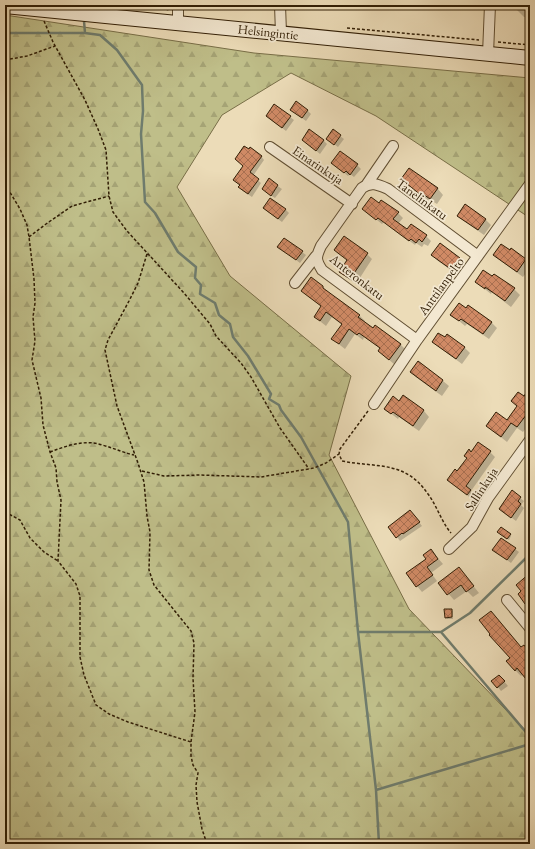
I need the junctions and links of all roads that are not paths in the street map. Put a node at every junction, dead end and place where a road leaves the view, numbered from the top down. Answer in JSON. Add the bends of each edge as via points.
{"nodes":[{"id":1,"x":280,"y":5,"type":"edge"},
{"id":2,"x":490,"y":5,"type":"edge"},
{"id":3,"x":5,"y":6,"type":"edge"},
{"id":4,"x":178,"y":13,"type":"edge"},
{"id":5,"x":282,"y":33,"type":"junction"},
{"id":6,"x":489,"y":48,"type":"junction"},
{"id":7,"x":530,"y":58,"type":"edge"},
{"id":8,"x":393,"y":146,"type":"dead end"},
{"id":9,"x":270,"y":148,"type":"dead end"},
{"id":10,"x":367,"y":184,"type":"junction"},
{"id":11,"x":530,"y":184,"type":"edge"},
{"id":12,"x":352,"y":204,"type":"junction"},
{"id":13,"x":316,"y":256,"type":"junction"},
{"id":14,"x":478,"y":256,"type":"junction"},
{"id":15,"x":295,"y":284,"type":"dead end"},
{"id":16,"x":417,"y":340,"type":"junction"},
{"id":17,"x":374,"y":404,"type":"road end"},
{"id":18,"x":530,"y":440,"type":"edge"},
{"id":19,"x":449,"y":549,"type":"dead end"},
{"id":20,"x":507,"y":600,"type":"dead end"},
{"id":21,"x":530,"y":628,"type":"edge"}],
"edges":[{"from":1,"to":5,"type":"street"},
{"from":2,"to":6,"type":"street"},
{"from":3,"to":4,"type":"main road","name":"Helsingintie"},
{"from":4,"to":5,"type":"main road","name":"Helsingintie"},
{"from":5,"to":6,"type":"main road","name":"Helsingintie"},
{"from":6,"to":7,"type":"main road","name":"Helsingintie"},
{"from":8,"to":10,"type":"street"},
{"from":9,"to":12,"type":"street","name":"Einarinkuja"},
{"from":10,"to":12,"type":"street"},
{"from":10,"to":14,"type":"street","name":"Tanelinkatu","via":[[377,184],[388,190]]},
{"from":11,"to":14,"type":"street","name":"Anttilanpelto"},
{"from":12,"to":13,"type":"street","name":"Anteronkatu"},
{"from":13,"to":15,"type":"street"},
{"from":13,"to":16,"type":"street","name":"Anteronkatu","via":[[322,270]]},
{"from":14,"to":16,"type":"street","name":"Anttilanpelto"},
{"from":16,"to":17,"type":"street","name":"Anttilanpelto"},
{"from":18,"to":19,"type":"street","name":"Sallinkuja","via":[[488,498],[472,527]]},
{"from":20,"to":21,"type":"street"}]}
